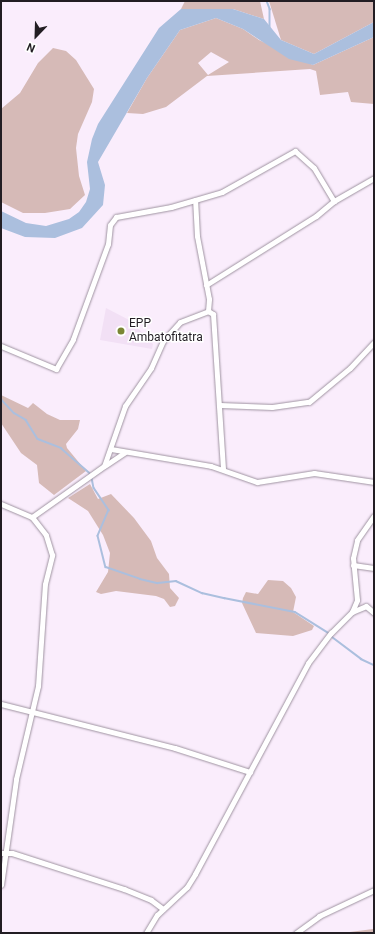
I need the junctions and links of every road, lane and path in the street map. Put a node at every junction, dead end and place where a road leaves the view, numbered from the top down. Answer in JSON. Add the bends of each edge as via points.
{"nodes":[{"id":1,"x":374,"y":178,"type":"edge"},
{"id":2,"x":195,"y":200,"type":"junction"},
{"id":3,"x":334,"y":201,"type":"junction"},
{"id":4,"x":206,"y":285,"type":"junction"},
{"id":5,"x":208,"y":311,"type":"junction"},
{"id":6,"x":374,"y":342,"type":"edge"},
{"id":7,"x":1,"y":346,"type":"edge"},
{"id":8,"x":220,"y":405,"type":"junction"},
{"id":9,"x":111,"y":449,"type":"junction"},
{"id":10,"x":125,"y":452,"type":"junction"},
{"id":11,"x":104,"y":466,"type":"junction"},
{"id":12,"x":223,"y":469,"type":"junction"},
{"id":13,"x":374,"y":482,"type":"edge"},
{"id":14,"x":1,"y":504,"type":"edge"},
{"id":15,"x":374,"y":516,"type":"edge"},
{"id":16,"x":32,"y":517,"type":"junction"},
{"id":17,"x":353,"y":565,"type":"junction"},
{"id":18,"x":374,"y":568,"type":"edge"},
{"id":19,"x":352,"y":612,"type":"junction"},
{"id":20,"x":374,"y":613,"type":"edge"},
{"id":21,"x":1,"y":704,"type":"edge"},
{"id":22,"x":33,"y":712,"type":"junction"},
{"id":23,"x":250,"y":772,"type":"junction"},
{"id":24,"x":4,"y":853,"type":"edge"},
{"id":25,"x":1,"y":885,"type":"edge"},
{"id":26,"x":374,"y":890,"type":"edge"},
{"id":27,"x":163,"y":909,"type":"junction"},
{"id":28,"x":146,"y":933,"type":"edge"},
{"id":29,"x":296,"y":933,"type":"edge"}],
"edges":[{"from":1,"to":3,"type":"street"},
{"from":2,"to":3,"type":"street","via":[[222,192],[295,151],[314,168]]},
{"from":2,"to":4,"type":"street","via":[[197,236]]},
{"from":2,"to":7,"type":"street","via":[[116,217],[110,225],[108,244],[73,339],[56,369]]},
{"from":3,"to":4,"type":"street","via":[[316,216]]},
{"from":4,"to":5,"type":"street"},
{"from":5,"to":8,"type":"street","via":[[213,314]]},
{"from":5,"to":9,"type":"street","via":[[180,322],[163,341],[151,368],[125,406]]},
{"from":6,"to":8,"type":"street","via":[[350,368],[309,402],[272,407]]},
{"from":8,"to":12,"type":"street"},
{"from":9,"to":10,"type":"street"},
{"from":9,"to":11,"type":"street"},
{"from":10,"to":11,"type":"street"},
{"from":10,"to":12,"type":"street","via":[[138,452]]},
{"from":11,"to":16,"type":"street"},
{"from":12,"to":13,"type":"street","via":[[257,482],[314,473]]},
{"from":14,"to":16,"type":"street"},
{"from":15,"to":17,"type":"street","via":[[357,540]]},
{"from":16,"to":22,"type":"street","via":[[46,535],[52,555],[45,584],[38,686]]},
{"from":17,"to":18,"type":"street"},
{"from":17,"to":19,"type":"street","via":[[357,600]]},
{"from":19,"to":20,"type":"street","via":[[366,606]]},
{"from":19,"to":23,"type":"street","via":[[324,641],[308,663]]},
{"from":21,"to":22,"type":"street"},
{"from":22,"to":23,"type":"street","via":[[175,748]]},
{"from":22,"to":24,"type":"street","via":[[16,779]]},
{"from":23,"to":27,"type":"street","via":[[187,887]]},
{"from":24,"to":25,"type":"street"},
{"from":24,"to":27,"type":"street","via":[[124,890],[151,900]]},
{"from":26,"to":29,"type":"street","via":[[319,916]]},
{"from":27,"to":28,"type":"street"}]}
